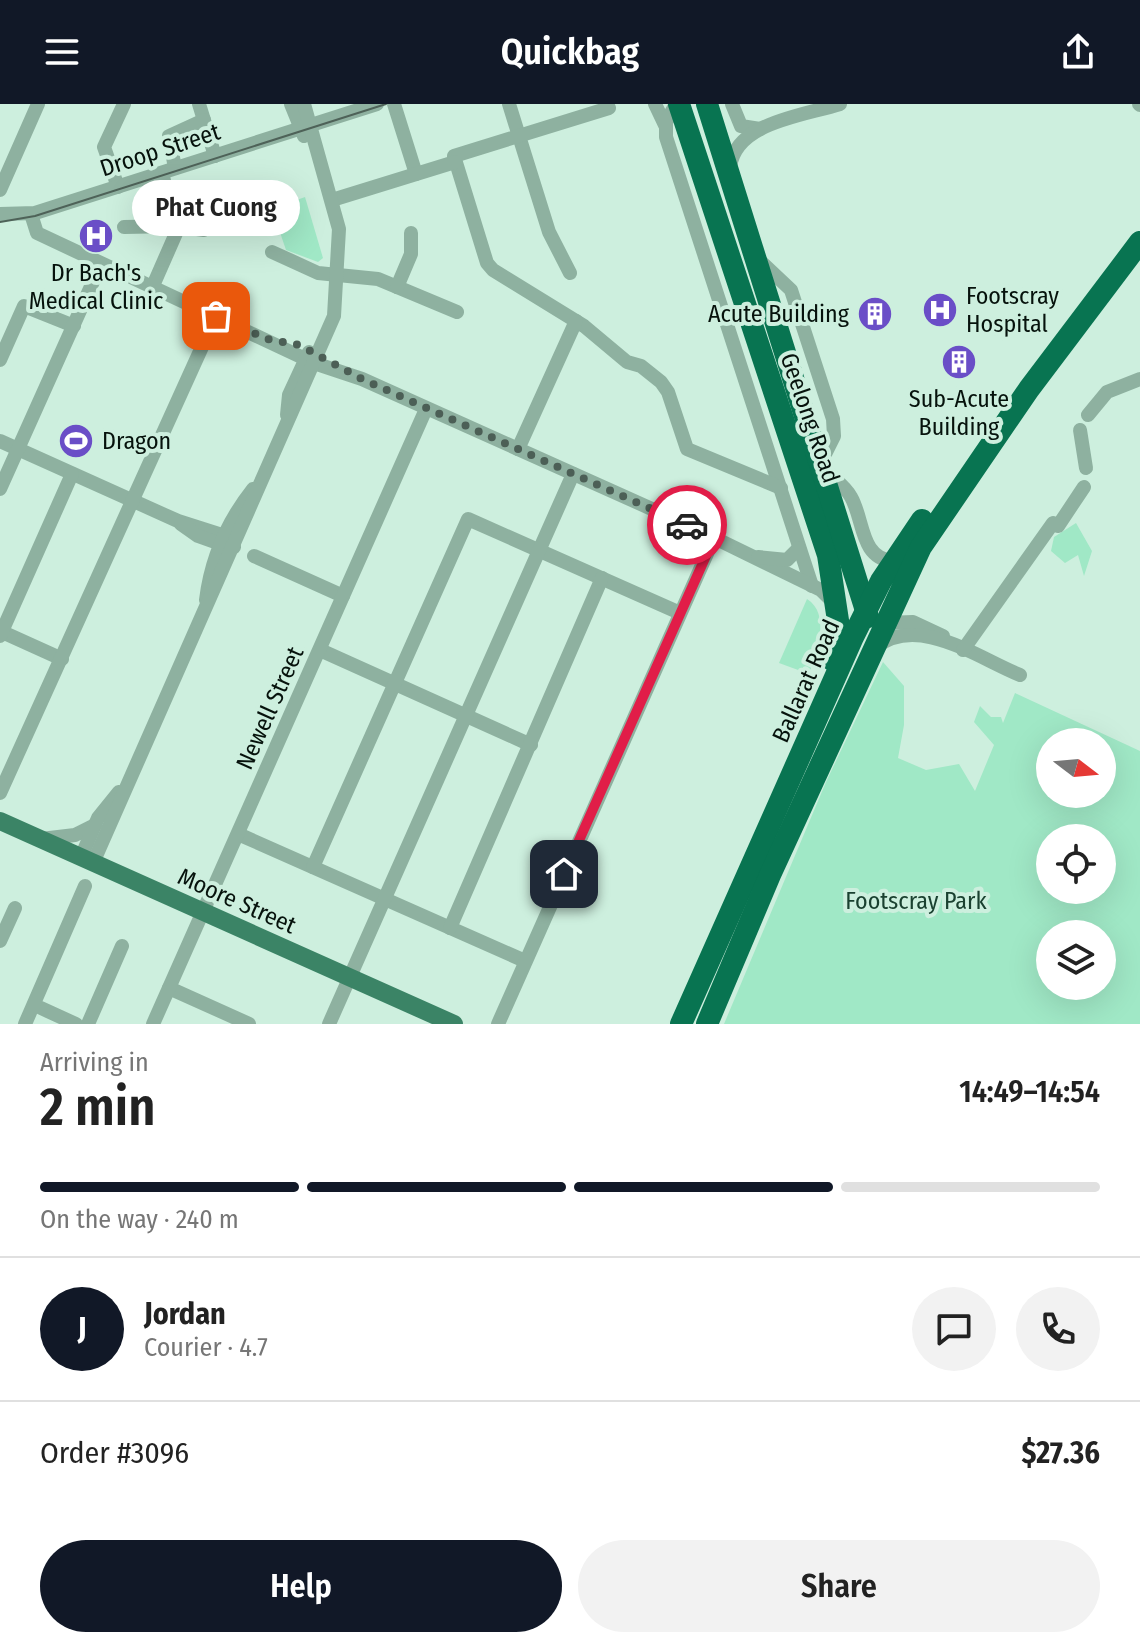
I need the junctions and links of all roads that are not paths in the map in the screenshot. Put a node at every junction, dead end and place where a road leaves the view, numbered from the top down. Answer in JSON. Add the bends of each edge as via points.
{"nodes":[{"id":1,"x":38,"y":104,"type":"edge"},
{"id":2,"x":124,"y":104,"type":"edge"},
{"id":3,"x":199,"y":104,"type":"edge"},
{"id":4,"x":291,"y":104,"type":"edge"},
{"id":5,"x":304,"y":104,"type":"edge"},
{"id":6,"x":377,"y":104,"type":"edge"},
{"id":7,"x":394,"y":104,"type":"edge"},
{"id":8,"x":509,"y":104,"type":"edge"},
{"id":9,"x":655,"y":104,"type":"edge"},
{"id":10,"x":677,"y":104,"type":"edge"},
{"id":11,"x":707,"y":104,"type":"edge"},
{"id":12,"x":732,"y":104,"type":"edge"},
{"id":13,"x":840,"y":104,"type":"edge"},
{"id":14,"x":609,"y":108,"type":"dead end"},
{"id":15,"x":204,"y":120,"type":"junction"},
{"id":16,"x":665,"y":125,"type":"junction"},
{"id":17,"x":305,"y":127,"type":"junction"},
{"id":18,"x":760,"y":129,"type":"junction"},
{"id":19,"x":519,"y":136,"type":"junction"},
{"id":20,"x":215,"y":156,"type":"junction"},
{"id":21,"x":455,"y":162,"type":"junction"},
{"id":22,"x":168,"y":170,"type":"junction"},
{"id":23,"x":416,"y":174,"type":"junction"},
{"id":24,"x":729,"y":176,"type":"junction"},
{"id":25,"x":118,"y":187,"type":"junction"},
{"id":26,"x":0,"y":190,"type":"edge"},
{"id":27,"x":332,"y":200,"type":"junction"},
{"id":28,"x":0,"y":214,"type":"edge"},
{"id":29,"x":31,"y":214,"type":"junction"},
{"id":30,"x":176,"y":226,"type":"junction"},
{"id":31,"x":124,"y":227,"type":"dead end"},
{"id":32,"x":204,"y":230,"type":"dead end"},
{"id":33,"x":411,"y":233,"type":"dead end"},
{"id":34,"x":1140,"y":242,"type":"edge"},
{"id":35,"x":272,"y":252,"type":"dead end"},
{"id":36,"x":101,"y":264,"type":"junction"},
{"id":37,"x":338,"y":272,"type":"junction"},
{"id":38,"x":570,"y":273,"type":"dead end"},
{"id":39,"x":397,"y":287,"type":"junction"},
{"id":40,"x":152,"y":288,"type":"junction"},
{"id":41,"x":457,"y":312,"type":"dead end"},
{"id":42,"x":46,"y":313,"type":"junction"},
{"id":43,"x":216,"y":316,"type":"junction"},
{"id":44,"x":31,"y":318,"type":"dead end"},
{"id":45,"x":576,"y":321,"type":"junction"},
{"id":46,"x":74,"y":326,"type":"junction"},
{"id":47,"x":312,"y":357,"type":"junction"},
{"id":48,"x":0,"y":360,"type":"edge"},
{"id":49,"x":1140,"y":379,"type":"edge"},
{"id":50,"x":1029,"y":389,"type":"junction"},
{"id":51,"x":426,"y":409,"type":"junction"},
{"id":52,"x":1088,"y":415,"type":"dead end"},
{"id":53,"x":1080,"y":430,"type":"dead end"},
{"id":54,"x":0,"y":441,"type":"edge"},
{"id":55,"x":18,"y":448,"type":"junction"},
{"id":56,"x":518,"y":449,"type":"junction"},
{"id":57,"x":794,"y":456,"type":"junction"},
{"id":58,"x":773,"y":464,"type":"junction"},
{"id":59,"x":821,"y":465,"type":"junction"},
{"id":60,"x":1086,"y":468,"type":"dead end"},
{"id":61,"x":72,"y":474,"type":"junction"},
{"id":62,"x":573,"y":474,"type":"junction"},
{"id":63,"x":1084,"y":487,"type":"dead end"},
{"id":64,"x":781,"y":488,"type":"junction"},
{"id":65,"x":0,"y":489,"type":"edge"},
{"id":66,"x":133,"y":501,"type":"junction"},
{"id":67,"x":714,"y":538,"type":"junction"},
{"id":68,"x":226,"y":543,"type":"junction"},
{"id":69,"x":799,"y":548,"type":"junction"},
{"id":70,"x":539,"y":550,"type":"junction"},
{"id":71,"x":254,"y":556,"type":"dead end"},
{"id":72,"x":754,"y":556,"type":"junction"},
{"id":73,"x":893,"y":561,"type":"junction"},
{"id":74,"x":602,"y":578,"type":"junction"},
{"id":75,"x":812,"y":586,"type":"junction"},
{"id":76,"x":343,"y":596,"type":"junction"},
{"id":77,"x":837,"y":606,"type":"junction"},
{"id":78,"x":680,"y":613,"type":"junction"},
{"id":79,"x":869,"y":624,"type":"junction"},
{"id":80,"x":1,"y":633,"type":"edge"},
{"id":81,"x":959,"y":648,"type":"junction"},
{"id":82,"x":320,"y":650,"type":"junction"},
{"id":83,"x":62,"y":659,"type":"junction"},
{"id":84,"x":868,"y":660,"type":"junction"},
{"id":85,"x":1020,"y":675,"type":"dead end"},
{"id":86,"x":395,"y":684,"type":"junction"},
{"id":87,"x":465,"y":715,"type":"junction"},
{"id":88,"x":531,"y":745,"type":"junction"},
{"id":89,"x":803,"y":753,"type":"junction"},
{"id":90,"x":129,"y":779,"type":"junction"},
{"id":91,"x":0,"y":793,"type":"edge"},
{"id":92,"x":0,"y":821,"type":"edge"},
{"id":93,"x":95,"y":825,"type":"junction"},
{"id":94,"x":238,"y":834,"type":"junction"},
{"id":95,"x":40,"y":839,"type":"junction"},
{"id":96,"x":87,"y":860,"type":"junction"},
{"id":97,"x":313,"y":867,"type":"junction"},
{"id":98,"x":85,"y":886,"type":"dead end"},
{"id":99,"x":384,"y":898,"type":"junction"},
{"id":100,"x":15,"y":908,"type":"dead end"},
{"id":101,"x":203,"y":912,"type":"junction"},
{"id":102,"x":450,"y":928,"type":"junction"},
{"id":103,"x":0,"y":941,"type":"edge"},
{"id":104,"x":122,"y":946,"type":"dead end"},
{"id":105,"x":525,"y":961,"type":"junction"},
{"id":106,"x":349,"y":978,"type":"junction"},
{"id":107,"x":698,"y":986,"type":"junction"},
{"id":108,"x":169,"y":988,"type":"junction"},
{"id":109,"x":719,"y":995,"type":"junction"},
{"id":110,"x":41,"y":1008,"type":"dead end"},
{"id":111,"x":245,"y":1023,"type":"edge"},
{"id":112,"x":25,"y":1024,"type":"edge"},
{"id":113,"x":76,"y":1024,"type":"edge"},
{"id":114,"x":88,"y":1024,"type":"edge"},
{"id":115,"x":153,"y":1024,"type":"edge"},
{"id":116,"x":329,"y":1024,"type":"edge"},
{"id":117,"x":454,"y":1024,"type":"edge"},
{"id":118,"x":498,"y":1024,"type":"edge"},
{"id":119,"x":681,"y":1024,"type":"edge"},
{"id":120,"x":707,"y":1024,"type":"edge"}],
"edges":[{"from":1,"to":26,"type":"street"},
{"from":2,"to":25,"type":"street","via":[[104,147]]},
{"from":3,"to":15,"type":"street"},
{"from":4,"to":17,"type":"street"},
{"from":5,"to":17,"type":"street"},
{"from":6,"to":17,"type":"street","name":"Droop Street"},
{"from":7,"to":23,"type":"street"},
{"from":8,"to":19,"type":"street"},
{"from":9,"to":16,"type":"street"},
{"from":10,"to":16,"type":"street"},
{"from":10,"to":57,"type":"highway","name":"Geelong Road"},
{"from":11,"to":24,"type":"highway","name":"Geelong Road"},
{"from":12,"to":18,"type":"street","via":[[741,126]]},
{"from":13,"to":18,"type":"street"},
{"from":14,"to":19,"type":"street"},
{"from":15,"to":20,"type":"street"},
{"from":15,"to":22,"type":"street","via":[[169,136]]},
{"from":16,"to":58,"type":"street"},
{"from":17,"to":20,"type":"street","name":"Droop Street"},
{"from":17,"to":27,"type":"street"},
{"from":17,"to":37,"type":"street","via":[[329,212]]},
{"from":18,"to":24,"type":"street","via":[[736,147]]},
{"from":19,"to":21,"type":"street","via":[[454,156]]},
{"from":19,"to":38,"type":"street","via":[[549,232]]},
{"from":20,"to":22,"type":"street","name":"Droop Street"},
{"from":21,"to":23,"type":"street"},
{"from":21,"to":45,"type":"street","via":[[488,265]]},
{"from":22,"to":25,"type":"street","name":"Droop Street"},
{"from":22,"to":30,"type":"street"},
{"from":23,"to":27,"type":"street"},
{"from":24,"to":59,"type":"highway","name":"Geelong Road"},
{"from":25,"to":29,"type":"street","name":"Droop Street"},
{"from":27,"to":37,"type":"street","via":[[340,235]]},
{"from":28,"to":29,"type":"street","name":"Droop Street"},
{"from":29,"to":36,"type":"street","via":[[37,233]]},
{"from":30,"to":31,"type":"street"},
{"from":30,"to":32,"type":"street"},
{"from":30,"to":40,"type":"street","via":[[176,238]]},
{"from":33,"to":39,"type":"street","via":[[411,254]]},
{"from":34,"to":50,"type":"highway","name":"Ballarat Road"},
{"from":35,"to":37,"type":"street","via":[[318,273]]},
{"from":36,"to":40,"type":"street"},
{"from":36,"to":46,"type":"street"},
{"from":37,"to":39,"type":"street"},
{"from":37,"to":47,"type":"street","via":[[334,316]]},
{"from":39,"to":41,"type":"street"},
{"from":40,"to":43,"type":"street"},
{"from":42,"to":44,"type":"street"},
{"from":42,"to":46,"type":"street"},
{"from":42,"to":48,"type":"street","via":[[24,306]]},
{"from":43,"to":47,"type":"street"},
{"from":43,"to":66,"type":"street"},
{"from":45,"to":56,"type":"street"},
{"from":45,"to":64,"type":"street","via":[[666,388],[687,449]]},
{"from":46,"to":55,"type":"street"},
{"from":47,"to":51,"type":"street"},
{"from":47,"to":68,"type":"street","via":[[264,475]]},
{"from":49,"to":52,"type":"street","via":[[1107,392]]},
{"from":50,"to":73,"type":"highway","name":"Ballarat Road","via":[[994,421]]},
{"from":50,"to":79,"type":"highway","name":"Ballarat Road"},
{"from":51,"to":56,"type":"street"},
{"from":51,"to":76,"type":"street","name":"Newell Street"},
{"from":53,"to":60,"type":"street"},
{"from":54,"to":55,"type":"street"},
{"from":55,"to":61,"type":"street"},
{"from":55,"to":65,"type":"street"},
{"from":56,"to":62,"type":"street"},
{"from":57,"to":58,"type":"street"},
{"from":57,"to":77,"type":"highway","name":"Geelong Road","via":[[828,555]]},
{"from":58,"to":64,"type":"street"},
{"from":59,"to":73,"type":"street","via":[[850,495],[872,550]]},
{"from":59,"to":79,"type":"highway","name":"Geelong Road"},
{"from":61,"to":66,"type":"street"},
{"from":61,"to":80,"type":"street"},
{"from":62,"to":67,"type":"street"},
{"from":62,"to":70,"type":"street"},
{"from":63,"to":81,"type":"street","via":[[1067,516],[1058,526],[1053,523]]},
{"from":64,"to":69,"type":"street"},
{"from":66,"to":68,"type":"street"},
{"from":66,"to":83,"type":"street"},
{"from":67,"to":72,"type":"street"},
{"from":67,"to":78,"type":"street"},
{"from":68,"to":90,"type":"street","via":[[204,609]]},
{"from":69,"to":72,"type":"street","via":[[785,561]]},
{"from":69,"to":75,"type":"street"},
{"from":70,"to":74,"type":"street"},
{"from":70,"to":86,"type":"street","via":[[468,519]]},
{"from":70,"to":87,"type":"street"},
{"from":71,"to":76,"type":"street"},
{"from":72,"to":75,"type":"street"},
{"from":73,"to":79,"type":"highway","name":"Ballarat Road"},
{"from":74,"to":78,"type":"street"},
{"from":74,"to":88,"type":"street"},
{"from":75,"to":77,"type":"street"},
{"from":76,"to":82,"type":"street","name":"Newell Street"},
{"from":77,"to":89,"type":"highway","name":"Geelong Road","via":[[837,642]]},
{"from":78,"to":105,"type":"street"},
{"from":79,"to":81,"type":"street","via":[[923,625]]},
{"from":79,"to":84,"type":"highway","name":"Geelong Road"},
{"from":79,"to":89,"type":"highway","name":"Ballarat Road"},
{"from":80,"to":83,"type":"street"},
{"from":81,"to":84,"type":"street","via":[[904,634],[882,643]]},
{"from":81,"to":85,"type":"street"},
{"from":82,"to":86,"type":"street"},
{"from":82,"to":94,"type":"street","name":"Newell Street"},
{"from":83,"to":91,"type":"street"},
{"from":84,"to":109,"type":"highway","name":"Ballarat Road"},
{"from":86,"to":87,"type":"street"},
{"from":86,"to":97,"type":"street"},
{"from":87,"to":88,"type":"street"},
{"from":87,"to":99,"type":"street"},
{"from":88,"to":102,"type":"street"},
{"from":89,"to":107,"type":"highway","name":"Ballarat Road"},
{"from":90,"to":93,"type":"street"},
{"from":90,"to":96,"type":"street"},
{"from":92,"to":95,"type":"main road","name":"Moore Street"},
{"from":93,"to":95,"type":"street","via":[[75,835]]},
{"from":93,"to":96,"type":"street"},
{"from":94,"to":97,"type":"street"},
{"from":94,"to":101,"type":"street","name":"Newell Street"},
{"from":95,"to":96,"type":"main road","name":"Moore Street"},
{"from":96,"to":101,"type":"main road","name":"Moore Street"},
{"from":97,"to":99,"type":"street"},
{"from":98,"to":112,"type":"street"},
{"from":99,"to":102,"type":"street"},
{"from":99,"to":106,"type":"street"},
{"from":100,"to":103,"type":"street"},
{"from":101,"to":106,"type":"main road","name":"Moore Street"},
{"from":101,"to":108,"type":"street","name":"Newell Street"},
{"from":102,"to":105,"type":"street"},
{"from":104,"to":114,"type":"street"},
{"from":105,"to":118,"type":"street"},
{"from":106,"to":116,"type":"street"},
{"from":106,"to":117,"type":"main road","name":"Moore Street"},
{"from":107,"to":109,"type":"highway"},
{"from":107,"to":119,"type":"highway","name":"Ballarat Road"},
{"from":108,"to":111,"type":"street"},
{"from":108,"to":115,"type":"street","name":"Newell Street"},
{"from":109,"to":120,"type":"highway","name":"Ballarat Road"},
{"from":110,"to":113,"type":"street"}]}
